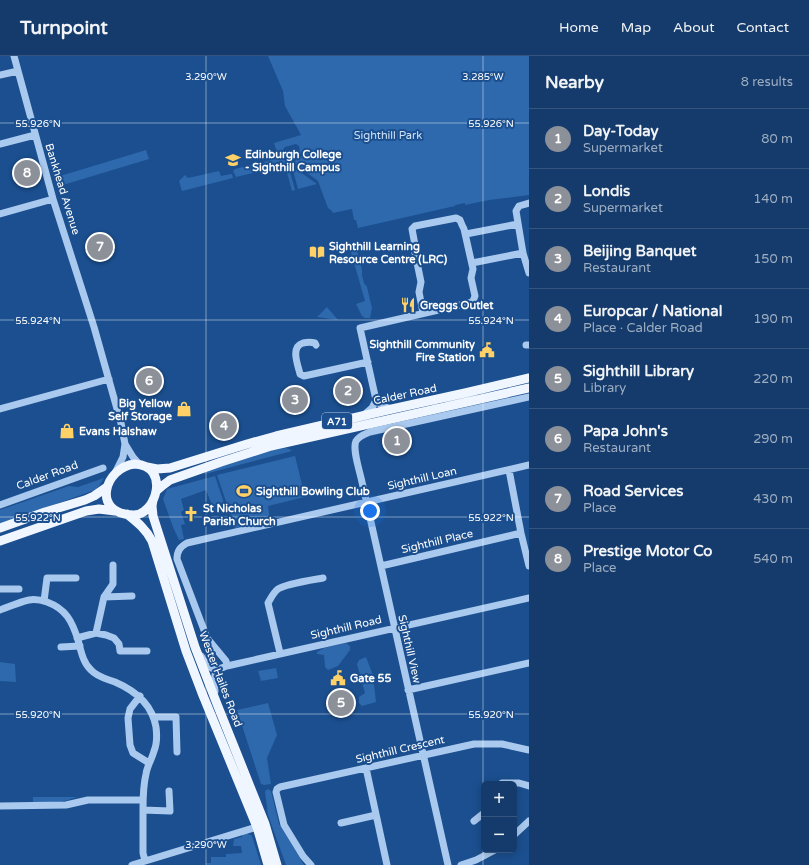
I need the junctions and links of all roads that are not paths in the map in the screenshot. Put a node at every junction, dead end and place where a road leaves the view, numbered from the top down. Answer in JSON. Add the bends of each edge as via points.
{"nodes":[{"id":1,"x":14,"y":56,"type":"edge"},
{"id":2,"x":18,"y":71,"type":"junction"},
{"id":3,"x":0,"y":75,"type":"edge"},
{"id":4,"x":35,"y":135,"type":"junction"},
{"id":5,"x":0,"y":144,"type":"edge"},
{"id":6,"x":53,"y":200,"type":"junction"},
{"id":7,"x":529,"y":203,"type":"edge"},
{"id":8,"x":0,"y":214,"type":"edge"},
{"id":9,"x":518,"y":224,"type":"junction"},
{"id":10,"x":466,"y":234,"type":"junction"},
{"id":11,"x":523,"y":253,"type":"junction"},
{"id":12,"x":472,"y":262,"type":"junction"},
{"id":13,"x":529,"y":273,"type":"edge"},
{"id":14,"x":423,"y":313,"type":"junction"},
{"id":15,"x":316,"y":346,"type":"dead end"},
{"id":16,"x":368,"y":362,"type":"junction"},
{"id":17,"x":529,"y":378,"type":"edge"},
{"id":18,"x":109,"y":379,"type":"junction"},
{"id":19,"x":529,"y":388,"type":"edge"},
{"id":20,"x":529,"y":397,"type":"edge"},
{"id":21,"x":376,"y":400,"type":"junction"},
{"id":22,"x":0,"y":409,"type":"edge"},
{"id":23,"x":392,"y":409,"type":"junction"},
{"id":24,"x":364,"y":415,"type":"junction"},
{"id":25,"x":125,"y":444,"type":"junction"},
{"id":26,"x":529,"y":465,"type":"edge"},
{"id":27,"x":143,"y":466,"type":"junction"},
{"id":28,"x":102,"y":468,"type":"dead end"},
{"id":29,"x":509,"y":470,"type":"junction"},
{"id":30,"x":114,"y":475,"type":"junction"},
{"id":31,"x":107,"y":487,"type":"junction"},
{"id":32,"x":154,"y":495,"type":"junction"},
{"id":33,"x":367,"y":502,"type":"junction"},
{"id":34,"x":0,"y":505,"type":"edge"},
{"id":35,"x":115,"y":510,"type":"junction"},
{"id":36,"x":127,"y":514,"type":"junction"},
{"id":37,"x":0,"y":528,"type":"edge"},
{"id":38,"x":522,"y":533,"type":"junction"},
{"id":39,"x":0,"y":542,"type":"edge"},
{"id":40,"x":180,"y":547,"type":"joint"},
{"id":41,"x":113,"y":565,"type":"dead end"},
{"id":42,"x":381,"y":566,"type":"junction"},
{"id":43,"x":529,"y":566,"type":"edge"},
{"id":44,"x":76,"y":578,"type":"dead end"},
{"id":45,"x":323,"y":579,"type":"dead end"},
{"id":46,"x":0,"y":588,"type":"edge"},
{"id":47,"x":19,"y":589,"type":"dead end"},
{"id":48,"x":132,"y":596,"type":"dead end"},
{"id":49,"x":104,"y":597,"type":"junction"},
{"id":50,"x":529,"y":598,"type":"edge"},
{"id":51,"x":44,"y":601,"type":"junction"},
{"id":52,"x":0,"y":610,"type":"edge"},
{"id":53,"x":394,"y":627,"type":"junction"},
{"id":54,"x":96,"y":633,"type":"junction"},
{"id":55,"x":77,"y":638,"type":"junction"},
{"id":56,"x":80,"y":646,"type":"junction"},
{"id":57,"x":195,"y":647,"type":"junction"},
{"id":58,"x":61,"y":648,"type":"dead end"},
{"id":59,"x":147,"y":651,"type":"dead end"},
{"id":60,"x":280,"y":653,"type":"junction"},
{"id":61,"x":529,"y":663,"type":"edge"},
{"id":62,"x":227,"y":666,"type":"junction"},
{"id":63,"x":216,"y":670,"type":"junction"},
{"id":64,"x":408,"y":690,"type":"junction"},
{"id":65,"x":140,"y":696,"type":"junction"},
{"id":66,"x":217,"y":704,"type":"junction"},
{"id":67,"x":154,"y":717,"type":"junction"},
{"id":68,"x":529,"y":750,"type":"edge"},
{"id":69,"x":177,"y":752,"type":"dead end"},
{"id":70,"x":423,"y":755,"type":"junction"},
{"id":71,"x":149,"y":763,"type":"junction"},
{"id":72,"x":366,"y":768,"type":"junction"},
{"id":73,"x":517,"y":783,"type":"edge"},
{"id":74,"x":529,"y":786,"type":"edge"},
{"id":75,"x":169,"y":791,"type":"dead end"},
{"id":76,"x":143,"y":800,"type":"junction"},
{"id":77,"x":0,"y":806,"type":"edge"},
{"id":78,"x":143,"y":810,"type":"junction"},
{"id":79,"x":481,"y":815,"type":"edge"},
{"id":80,"x":376,"y":816,"type":"junction"},
{"id":81,"x":474,"y":820,"type":"dead end"},
{"id":82,"x":529,"y":821,"type":"edge"},
{"id":83,"x":341,"y":823,"type":"dead end"},
{"id":84,"x":261,"y":825,"type":"junction"},
{"id":85,"x":517,"y":833,"type":"edge"},
{"id":86,"x":489,"y":853,"type":"edge"},
{"id":87,"x":145,"y":861,"type":"junction"},
{"id":88,"x":132,"y":865,"type":"edge"},
{"id":89,"x":268,"y":865,"type":"edge"},
{"id":90,"x":277,"y":865,"type":"edge"},
{"id":91,"x":311,"y":865,"type":"edge"},
{"id":92,"x":387,"y":865,"type":"edge"},
{"id":93,"x":448,"y":865,"type":"edge"},
{"id":94,"x":461,"y":865,"type":"edge"}],
"edges":[{"from":1,"to":2,"type":"street","name":"Bankhead Avenue"},
{"from":2,"to":3,"type":"street"},
{"from":2,"to":4,"type":"street","name":"Bankhead Avenue"},
{"from":4,"to":5,"type":"street"},
{"from":4,"to":6,"type":"street","name":"Bankhead Avenue"},
{"from":6,"to":8,"type":"street"},
{"from":6,"to":18,"type":"street","name":"Bankhead Avenue"},
{"from":7,"to":9,"type":"street","via":[[517,208]]},
{"from":9,"to":10,"type":"street"},
{"from":9,"to":11,"type":"street"},
{"from":10,"to":12,"type":"street"},
{"from":10,"to":14,"type":"street","via":[[460,220],[456,218],[415,226],[412,229],[421,282],[419,292]]},
{"from":11,"to":12,"type":"street"},
{"from":11,"to":13,"type":"street"},
{"from":12,"to":14,"type":"street","via":[[471,278],[475,296],[473,301]]},
{"from":14,"to":16,"type":"street","via":[[360,328]]},
{"from":15,"to":16,"type":"street","via":[[315,343],[309,342],[296,348],[300,374],[304,376]]},
{"from":16,"to":21,"type":"street"},
{"from":17,"to":23,"type":"main road","name":"Calder Road","number":"A71"},
{"from":18,"to":22,"type":"street"},
{"from":18,"to":25,"type":"street","name":"Bankhead Avenue"},
{"from":19,"to":32,"type":"main road","name":"Calder Road","number":"A71","via":[[271,446],[170,480]]},
{"from":20,"to":33,"type":"street","name":"Sighthill View","via":[[370,432],[358,438],[355,449]]},
{"from":21,"to":23,"type":"street","via":[[382,406]]},
{"from":21,"to":24,"type":"street"},
{"from":23,"to":24,"type":"main road","name":"Calder Road","number":"A71"},
{"from":24,"to":27,"type":"main road","name":"Calder Road","number":"A71","via":[[269,438],[170,468]]},
{"from":25,"to":27,"type":"street","name":"Bankhead Avenue","via":[[133,457]]},
{"from":25,"to":30,"type":"street","name":"Bankhead Avenue","via":[[123,457]]},
{"from":26,"to":29,"type":"street","name":"Sighthill Loan"},
{"from":27,"to":30,"type":"main road","number":"A71","via":[[126,466]]},
{"from":27,"to":32,"type":"main road","via":[[155,475],[157,480]]},
{"from":28,"to":34,"type":"street","name":"Calder Road"},
{"from":29,"to":33,"type":"street","name":"Sighthill Loan"},
{"from":29,"to":38,"type":"street"},
{"from":30,"to":31,"type":"main road","number":"A71"},
{"from":31,"to":35,"type":"main road","via":[[107,501]]},
{"from":31,"to":37,"type":"main road","number":"A71","via":[[85,500]]},
{"from":32,"to":36,"type":"main road","number":"A71","via":[[149,507],[142,513]]},
{"from":32,"to":57,"type":"main road","name":"Wester Hailes Road","via":[[154,516]]},
{"from":33,"to":40,"type":"street","name":"Sighthill Loan","via":[[187,543]]},
{"from":33,"to":42,"type":"street","name":"Sighthill View"},
{"from":35,"to":36,"type":"main road"},
{"from":35,"to":39,"type":"main road","via":[[86,511]]},
{"from":36,"to":84,"type":"main road","name":"Wester Hailes Road","via":[[142,526],[152,541],[186,651],[202,693]]},
{"from":38,"to":42,"type":"street","name":"Sighthill Place"},
{"from":38,"to":43,"type":"street"},
{"from":40,"to":62,"type":"street","name":"Wester Hailes Road","via":[[177,552],[178,559],[207,638],[226,661]]},
{"from":41,"to":49,"type":"street","via":[[113,584]]},
{"from":42,"to":53,"type":"street","name":"Sighthill View"},
{"from":44,"to":51,"type":"street","via":[[47,578]]},
{"from":45,"to":60,"type":"street","via":[[287,586],[273,594],[268,603]]},
{"from":46,"to":47,"type":"street"},
{"from":48,"to":49,"type":"street"},
{"from":49,"to":54,"type":"street"},
{"from":50,"to":53,"type":"street","name":"Sighthill Road"},
{"from":51,"to":52,"type":"street","via":[[28,600]]},
{"from":51,"to":55,"type":"street","via":[[64,612]]},
{"from":53,"to":60,"type":"street","name":"Sighthill Road"},
{"from":53,"to":64,"type":"street","name":"Sighthill View"},
{"from":54,"to":55,"type":"street"},
{"from":54,"to":59,"type":"street","via":[[114,638],[119,644],[120,651]]},
{"from":55,"to":56,"type":"street"},
{"from":56,"to":58,"type":"street"},
{"from":56,"to":65,"type":"street","via":[[86,665],[92,672]]},
{"from":57,"to":63,"type":"street","via":[[206,664]]},
{"from":57,"to":66,"type":"main road","name":"Wester Hailes Road"},
{"from":60,"to":62,"type":"street","name":"Sighthill Road"},
{"from":61,"to":64,"type":"street"},
{"from":62,"to":63,"type":"street","name":"Sighthill Road"},
{"from":63,"to":66,"type":"street","via":[[214,681]]},
{"from":64,"to":70,"type":"street","name":"Sighthill View"},
{"from":65,"to":67,"type":"street"},
{"from":65,"to":71,"type":"street","via":[[130,709],[128,718],[130,745],[133,753]]},
{"from":66,"to":84,"type":"main road","name":"Wester Hailes Road"},
{"from":67,"to":69,"type":"street","via":[[176,717]]},
{"from":67,"to":71,"type":"street","via":[[157,738],[155,751]]},
{"from":68,"to":70,"type":"street","name":"Sighthill Crescent","via":[[485,743]]},
{"from":70,"to":72,"type":"street","name":"Sighthill Crescent"},
{"from":70,"to":93,"type":"street","name":"Sighthill View"},
{"from":71,"to":76,"type":"street"},
{"from":72,"to":80,"type":"street"},
{"from":72,"to":91,"type":"street","name":"Sighthill Crescent","via":[[277,789],[284,825]]},
{"from":73,"to":74,"type":"street"},
{"from":75,"to":78,"type":"street","via":[[170,811]]},
{"from":76,"to":77,"type":"street","via":[[88,800],[66,805]]},
{"from":76,"to":78,"type":"street"},
{"from":78,"to":87,"type":"street"},
{"from":79,"to":81,"type":"street"},
{"from":80,"to":83,"type":"street"},
{"from":80,"to":92,"type":"street"},
{"from":82,"to":85,"type":"street"},
{"from":84,"to":87,"type":"street"},
{"from":84,"to":89,"type":"main road","name":"Wester Hailes Road"},
{"from":84,"to":90,"type":"main road","name":"Wester Hailes Road"},
{"from":86,"to":94,"type":"street"},
{"from":87,"to":88,"type":"street"}]}
